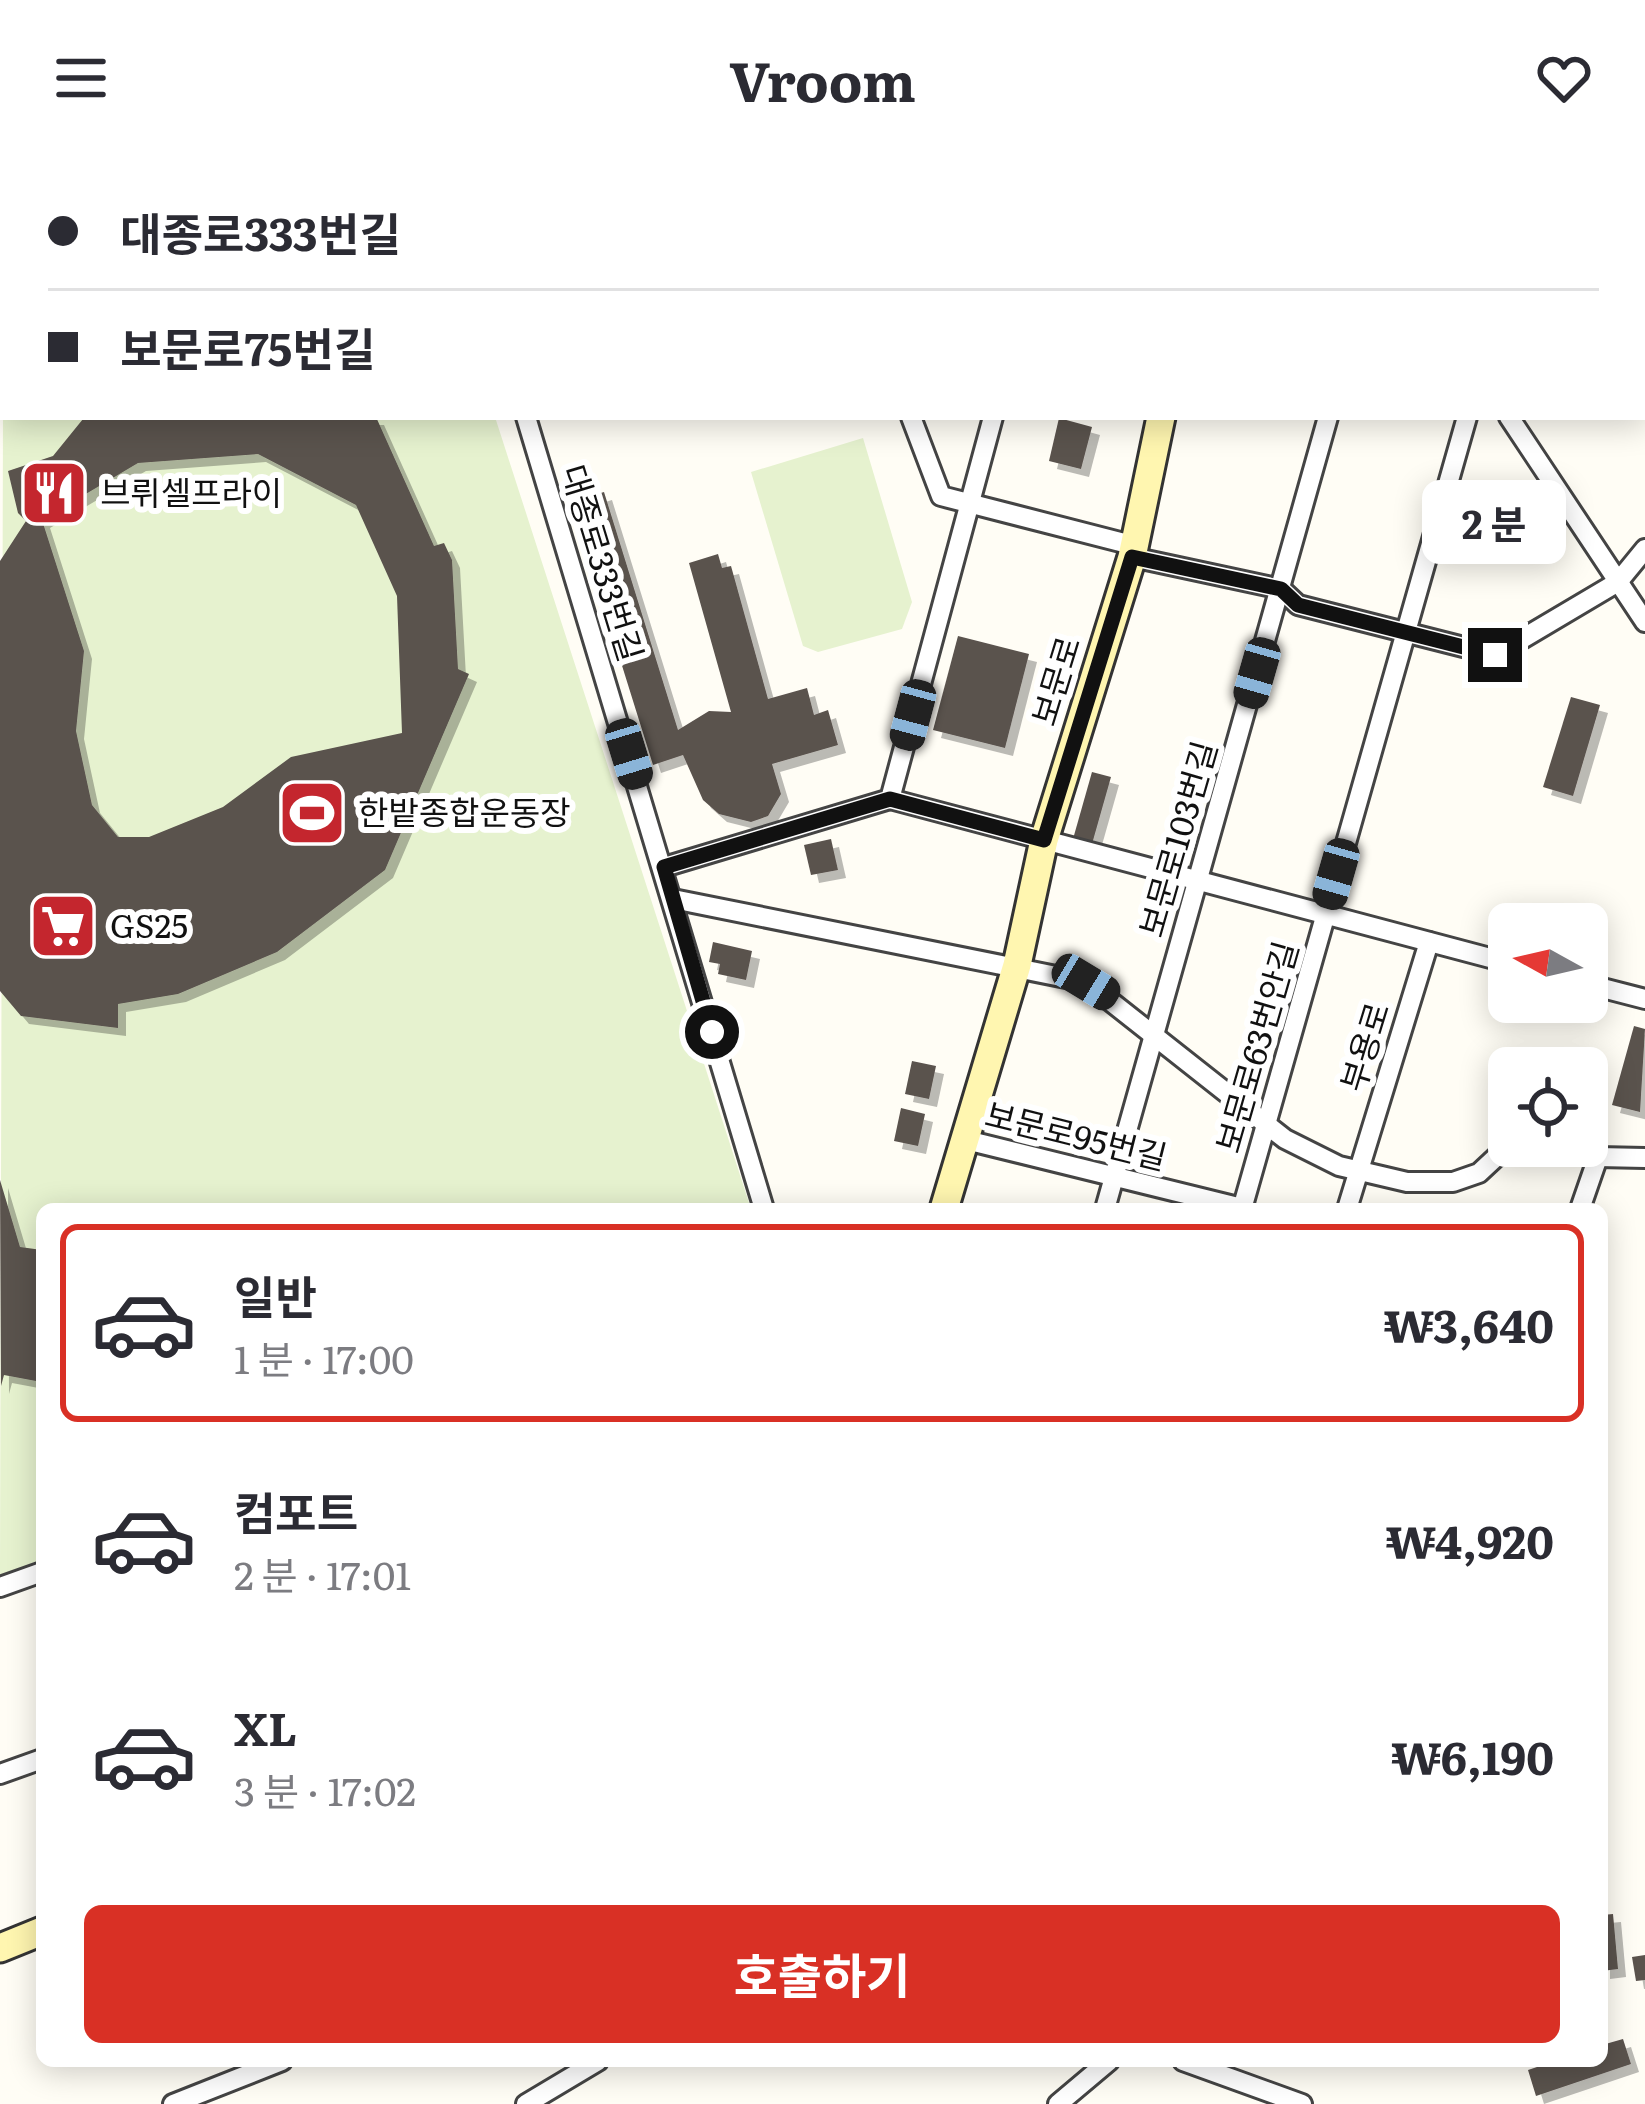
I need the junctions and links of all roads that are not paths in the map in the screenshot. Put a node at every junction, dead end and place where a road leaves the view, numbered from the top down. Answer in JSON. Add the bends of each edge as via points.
{"nodes":[{"id":1,"x":527,"y":420,"type":"edge"},
{"id":2,"x":912,"y":420,"type":"edge"},
{"id":3,"x":992,"y":420,"type":"edge"},
{"id":4,"x":1160,"y":420,"type":"edge"},
{"id":5,"x":1327,"y":420,"type":"edge"},
{"id":6,"x":1466,"y":420,"type":"edge"},
{"id":7,"x":1511,"y":420,"type":"edge"},
{"id":8,"x":971,"y":504,"type":"junction"},
{"id":9,"x":1645,"y":549,"type":"edge"},
{"id":10,"x":1132,"y":551,"type":"junction"},
{"id":11,"x":1618,"y":582,"type":"junction"},
{"id":12,"x":1281,"y":589,"type":"junction"},
{"id":13,"x":1645,"y":622,"type":"edge"},
{"id":14,"x":1405,"y":632,"type":"junction"},
{"id":15,"x":890,"y":799,"type":"junction"},
{"id":16,"x":1044,"y":840,"type":"junction"},
{"id":17,"x":664,"y":867,"type":"junction"},
{"id":18,"x":1196,"y":882,"type":"junction"},
{"id":19,"x":673,"y":899,"type":"junction"},
{"id":20,"x":1325,"y":915,"type":"junction"},
{"id":21,"x":1429,"y":942,"type":"junction"},
{"id":22,"x":1488,"y":957,"type":"edge"},
{"id":23,"x":1017,"y":965,"type":"junction"},
{"id":24,"x":1608,"y":990,"type":"edge"},
{"id":25,"x":1645,"y":1000,"type":"edge"},
{"id":26,"x":1153,"y":1036,"type":"junction"},
{"id":27,"x":1266,"y":1125,"type":"junction"},
{"id":28,"x":962,"y":1139,"type":"junction"},
{"id":29,"x":1608,"y":1157,"type":"edge"},
{"id":30,"x":1645,"y":1158,"type":"edge"},
{"id":31,"x":1488,"y":1165,"type":"edge"},
{"id":32,"x":1595,"y":1167,"type":"edge"},
{"id":33,"x":1358,"y":1171,"type":"junction"},
{"id":34,"x":1114,"y":1176,"type":"junction"},
{"id":35,"x":762,"y":1203,"type":"edge"},
{"id":36,"x":946,"y":1203,"type":"edge"},
{"id":37,"x":1107,"y":1203,"type":"edge"},
{"id":38,"x":1220,"y":1203,"type":"edge"},
{"id":39,"x":1245,"y":1203,"type":"edge"},
{"id":40,"x":1349,"y":1203,"type":"edge"},
{"id":41,"x":1582,"y":1203,"type":"edge"},
{"id":42,"x":36,"y":1574,"type":"edge"},
{"id":43,"x":0,"y":1587,"type":"edge"},
{"id":44,"x":36,"y":1761,"type":"edge"},
{"id":45,"x":0,"y":1774,"type":"edge"},
{"id":46,"x":36,"y":1933,"type":"edge"},
{"id":47,"x":0,"y":1948,"type":"edge"},
{"id":48,"x":267,"y":2067,"type":"edge"},
{"id":49,"x":588,"y":2067,"type":"edge"},
{"id":50,"x":1102,"y":2067,"type":"edge"},
{"id":51,"x":1200,"y":2067,"type":"edge"},
{"id":52,"x":173,"y":2104,"type":"edge"},
{"id":53,"x":526,"y":2104,"type":"edge"},
{"id":54,"x":1058,"y":2104,"type":"edge"},
{"id":55,"x":1302,"y":2104,"type":"edge"}],
"edges":[{"from":1,"to":17,"type":"street","name":"대종로333번길"},
{"from":2,"to":8,"type":"street","via":[[940,496]]},
{"from":3,"to":8,"type":"street"},
{"from":4,"to":10,"type":"main road","name":"보문로"},
{"from":5,"to":12,"type":"street","name":"보문로103번길"},
{"from":6,"to":14,"type":"street","name":"보문로63번안길"},
{"from":7,"to":11,"type":"street"},
{"from":8,"to":10,"type":"street"},
{"from":8,"to":15,"type":"street"},
{"from":9,"to":11,"type":"street"},
{"from":10,"to":12,"type":"street"},
{"from":10,"to":16,"type":"main road","name":"보문로"},
{"from":11,"to":13,"type":"street"},
{"from":11,"to":14,"type":"street","via":[[1495,655]]},
{"from":12,"to":14,"type":"street","via":[[1298,605]]},
{"from":12,"to":18,"type":"street","name":"보문로103번길"},
{"from":14,"to":20,"type":"street","name":"보문로63번안길"},
{"from":15,"to":16,"type":"street"},
{"from":15,"to":17,"type":"street"},
{"from":16,"to":18,"type":"street"},
{"from":16,"to":23,"type":"main road","name":"보문로"},
{"from":17,"to":19,"type":"street","name":"대종로333번길"},
{"from":18,"to":20,"type":"street"},
{"from":18,"to":26,"type":"street","name":"보문로103번길"},
{"from":19,"to":23,"type":"street"},
{"from":19,"to":35,"type":"street","name":"대종로333번길"},
{"from":20,"to":21,"type":"street"},
{"from":20,"to":27,"type":"street","name":"보문로63번안길"},
{"from":21,"to":22,"type":"street"},
{"from":21,"to":33,"type":"street","name":"부용로"},
{"from":23,"to":26,"type":"street","via":[[1086,982]]},
{"from":23,"to":28,"type":"main road","name":"보문로"},
{"from":24,"to":25,"type":"street"},
{"from":26,"to":27,"type":"street"},
{"from":26,"to":34,"type":"street","name":"보문로103번길"},
{"from":27,"to":33,"type":"street"},
{"from":27,"to":39,"type":"street","name":"보문로63번안길"},
{"from":28,"to":34,"type":"street","name":"보문로95번길"},
{"from":28,"to":36,"type":"main road","name":"보문로"},
{"from":29,"to":30,"type":"street"},
{"from":31,"to":33,"type":"street","via":[[1453,1182]]},
{"from":32,"to":41,"type":"street"},
{"from":33,"to":40,"type":"street","name":"부용로"},
{"from":34,"to":37,"type":"street","name":"보문로103번길"},
{"from":34,"to":38,"type":"street","name":"보문로95번길"},
{"from":42,"to":43,"type":"street"},
{"from":44,"to":45,"type":"street"},
{"from":46,"to":47,"type":"main road"},
{"from":48,"to":52,"type":"street"},
{"from":49,"to":53,"type":"street"},
{"from":50,"to":54,"type":"street"},
{"from":51,"to":55,"type":"street"}]}
